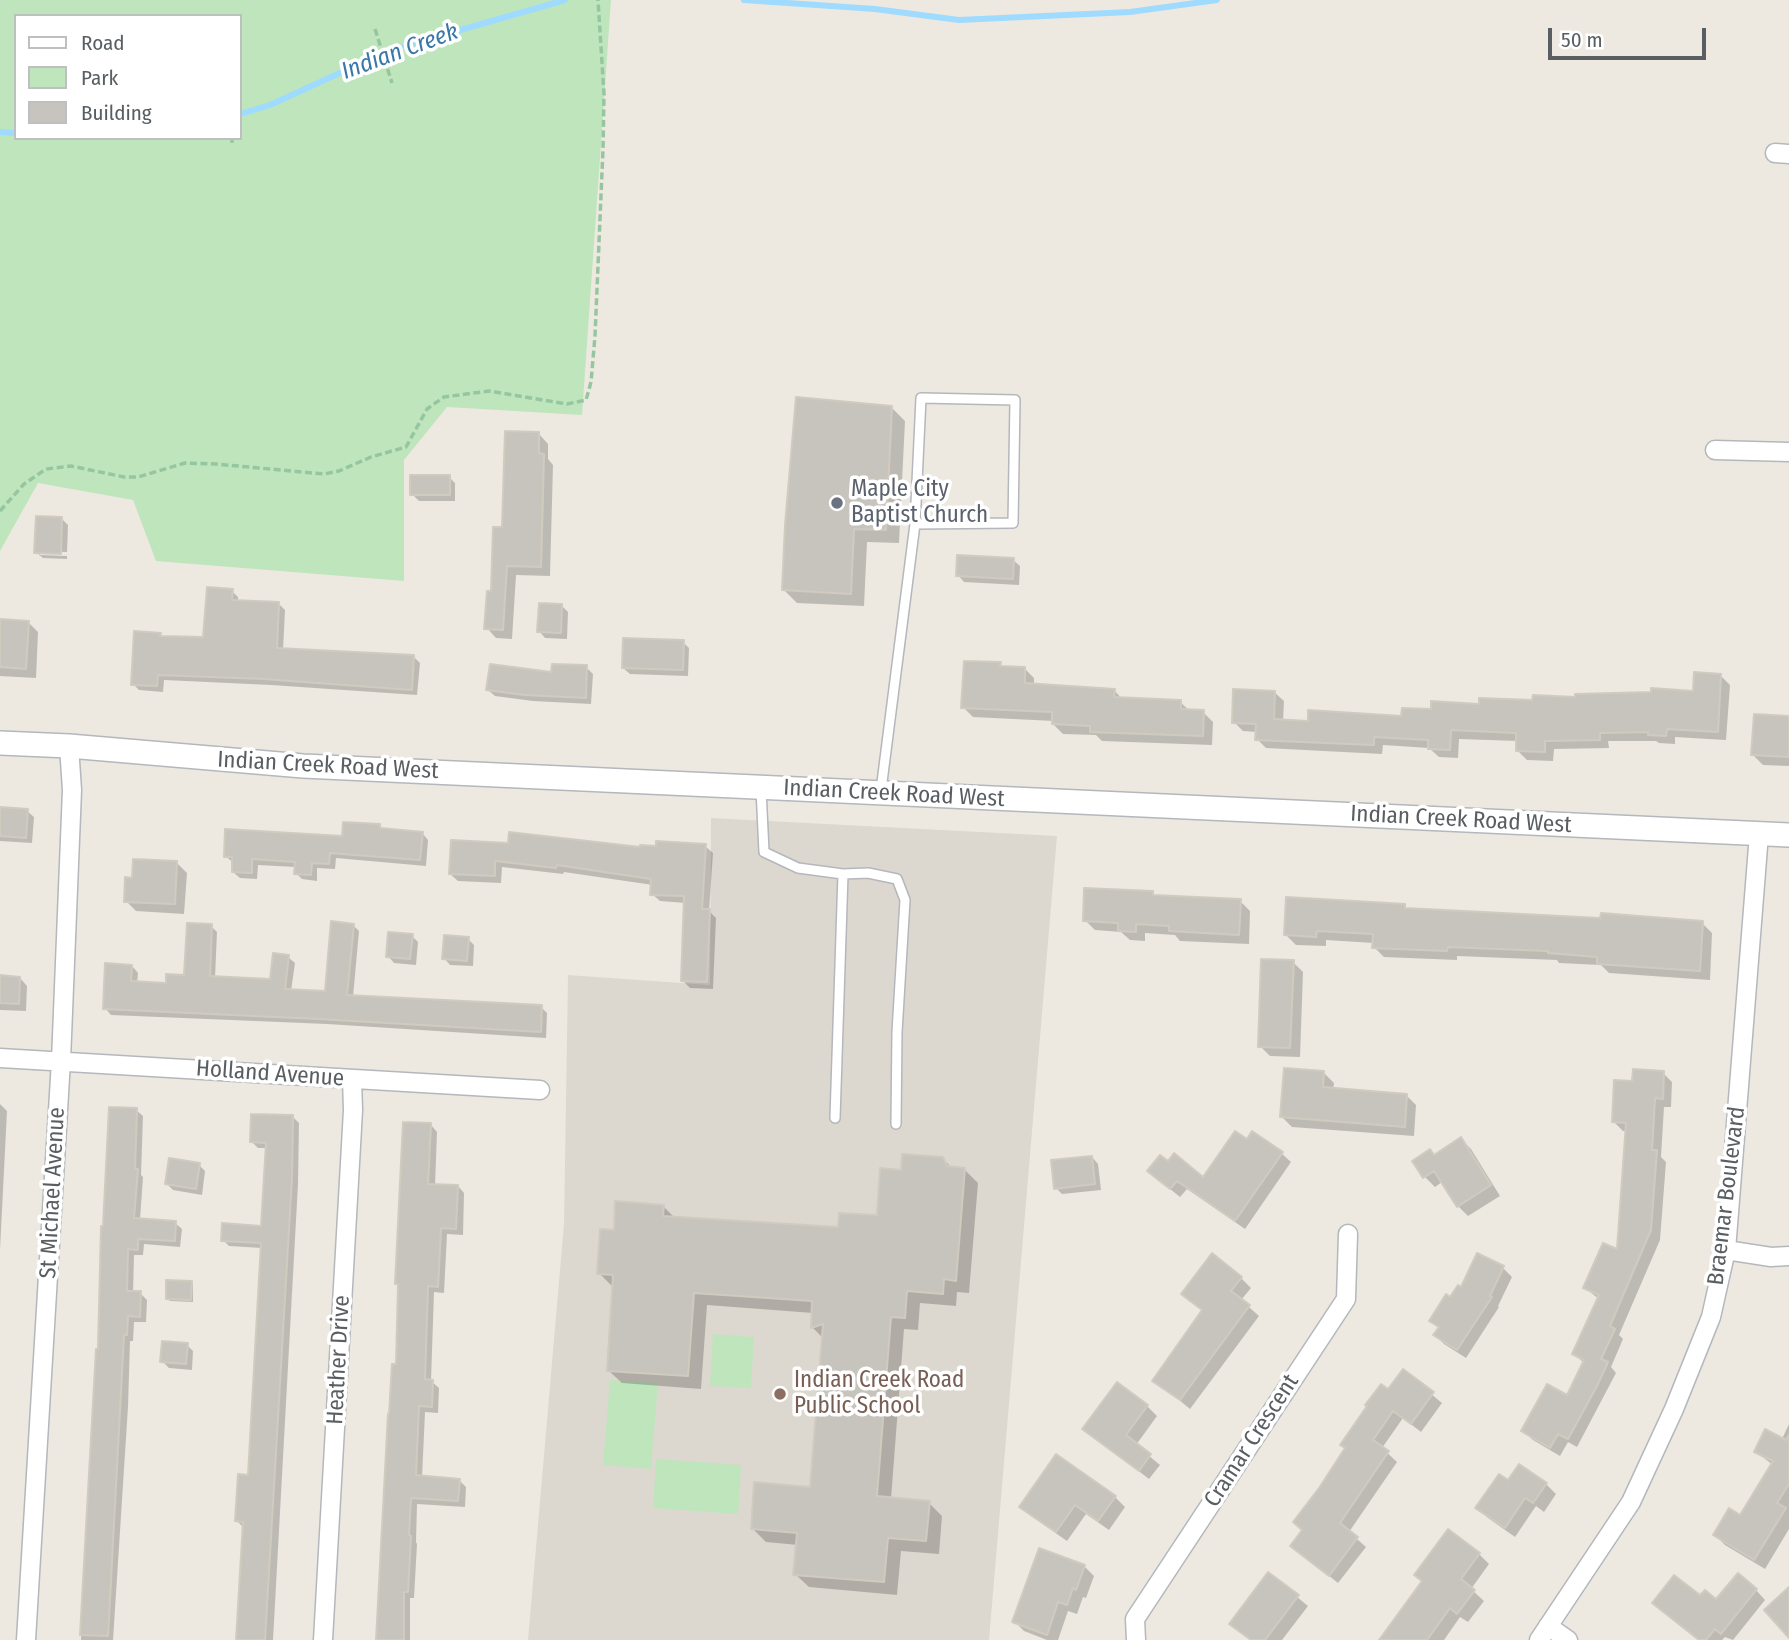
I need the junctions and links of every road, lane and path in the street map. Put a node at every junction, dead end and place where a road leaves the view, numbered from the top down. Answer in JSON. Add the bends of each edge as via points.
{"nodes":[{"id":1,"x":598,"y":0,"type":"edge"},
{"id":2,"x":374,"y":29,"type":"dead end"},
{"id":3,"x":392,"y":83,"type":"dead end"},
{"id":4,"x":1715,"y":450,"type":"dead end"},
{"id":5,"x":1789,"y":452,"type":"edge"},
{"id":6,"x":0,"y":511,"type":"edge"},
{"id":7,"x":915,"y":524,"type":"junction"},
{"id":8,"x":0,"y":743,"type":"edge"},
{"id":9,"x":69,"y":746,"type":"junction"},
{"id":10,"x":761,"y":788,"type":"junction"},
{"id":11,"x":881,"y":792,"type":"junction"},
{"id":12,"x":1759,"y":834,"type":"junction"},
{"id":13,"x":1789,"y":835,"type":"edge"},
{"id":14,"x":843,"y":874,"type":"junction"},
{"id":15,"x":0,"y":1058,"type":"edge"},
{"id":16,"x":61,"y":1061,"type":"junction"},
{"id":17,"x":352,"y":1079,"type":"junction"},
{"id":18,"x":540,"y":1090,"type":"dead end"},
{"id":19,"x":835,"y":1118,"type":"dead end"},
{"id":20,"x":896,"y":1124,"type":"dead end"},
{"id":21,"x":1348,"y":1234,"type":"dead end"},
{"id":22,"x":1726,"y":1250,"type":"junction"},
{"id":23,"x":1789,"y":1256,"type":"edge"},
{"id":24,"x":1544,"y":1633,"type":"edge"},
{"id":25,"x":26,"y":1640,"type":"edge"},
{"id":26,"x":323,"y":1640,"type":"edge"},
{"id":27,"x":1136,"y":1640,"type":"edge"},
{"id":28,"x":1568,"y":1640,"type":"edge"}],
"edges":[{"from":1,"to":6,"type":"path","via":[[603,149],[594,347],[586,400],[567,404],[489,391],[444,397],[428,409],[406,447],[324,474],[185,463],[138,477],[71,467],[46,469],[24,484]]},
{"from":2,"to":3,"type":"path"},
{"from":4,"to":5,"type":"street"},
{"from":7,"to":7,"type":"lane","via":[[1013,523],[1015,400],[921,398]]},
{"from":7,"to":11,"type":"lane"},
{"from":8,"to":9,"type":"street","name":"Indian Creek Road West"},
{"from":9,"to":10,"type":"street","name":"Indian Creek Road West","via":[[303,766]]},
{"from":9,"to":16,"type":"street","name":"St Michael Avenue","via":[[72,790]]},
{"from":10,"to":11,"type":"street","name":"Indian Creek Road West"},
{"from":10,"to":14,"type":"lane","via":[[764,852],[798,868]]},
{"from":11,"to":12,"type":"street","name":"Indian Creek Road West"},
{"from":12,"to":13,"type":"street","name":"Indian Creek Road West"},
{"from":12,"to":22,"type":"street","name":"Braemar Boulevard"},
{"from":14,"to":19,"type":"lane"},
{"from":14,"to":20,"type":"lane","via":[[897,879],[905,900]]},
{"from":15,"to":16,"type":"street","name":"Holland Avenue"},
{"from":16,"to":17,"type":"street","name":"Holland Avenue"},
{"from":16,"to":25,"type":"street","name":"St Michael Avenue"},
{"from":17,"to":18,"type":"street","name":"Holland Avenue"},
{"from":17,"to":26,"type":"street","name":"Heather Drive","via":[[354,1110]]},
{"from":21,"to":27,"type":"street","name":"Cramar Crescent","via":[[1346,1299],[1135,1619]]},
{"from":22,"to":23,"type":"street"},
{"from":22,"to":24,"type":"street","name":"Braemar Boulevard","via":[[1711,1317],[1631,1502]]},
{"from":24,"to":28,"type":"street"}]}
